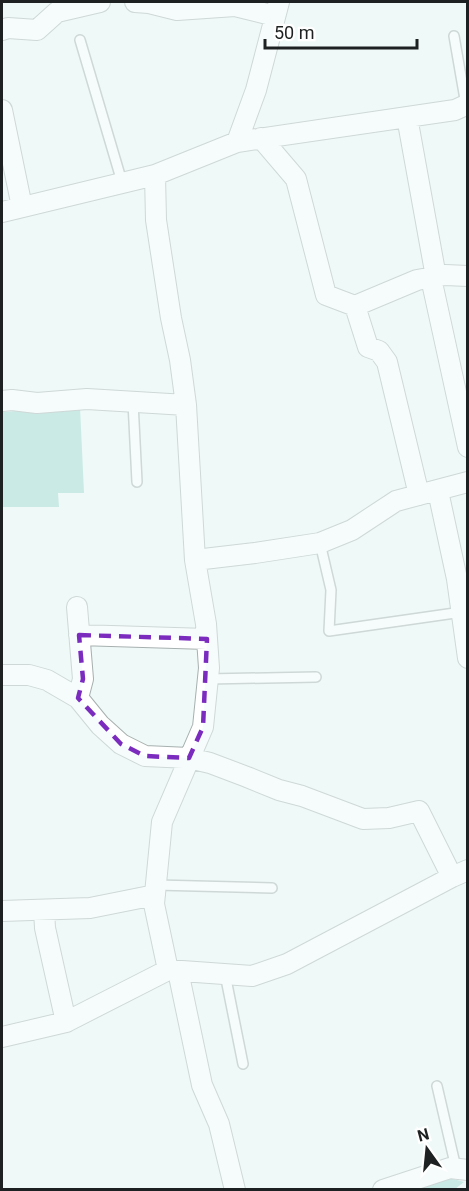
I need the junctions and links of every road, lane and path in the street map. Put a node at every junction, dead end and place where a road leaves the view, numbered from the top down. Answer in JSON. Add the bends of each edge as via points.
{"nodes":[{"id":1,"x":100,"y":2,"type":"edge"},
{"id":2,"x":135,"y":2,"type":"edge"},
{"id":3,"x":277,"y":9,"type":"edge"},
{"id":4,"x":2,"y":30,"type":"edge"},
{"id":5,"x":454,"y":36,"type":"dead end"},
{"id":6,"x":80,"y":40,"type":"dead end"},
{"id":7,"x":467,"y":104,"type":"edge"},
{"id":8,"x":2,"y":110,"type":"edge"},
{"id":9,"x":407,"y":117,"type":"junction"},
{"id":10,"x":261,"y":138,"type":"junction"},
{"id":11,"x":237,"y":142,"type":"junction"},
{"id":12,"x":155,"y":174,"type":"junction"},
{"id":13,"x":122,"y":182,"type":"junction"},
{"id":14,"x":22,"y":207,"type":"junction"},
{"id":15,"x":2,"y":212,"type":"edge"},
{"id":16,"x":468,"y":276,"type":"edge"},
{"id":17,"x":433,"y":277,"type":"junction"},
{"id":18,"x":355,"y":306,"type":"junction"},
{"id":19,"x":2,"y":401,"type":"edge"},
{"id":20,"x":133,"y":402,"type":"junction"},
{"id":21,"x":186,"y":405,"type":"junction"},
{"id":22,"x":468,"y":447,"type":"edge"},
{"id":23,"x":137,"y":482,"type":"dead end"},
{"id":24,"x":468,"y":482,"type":"edge"},
{"id":25,"x":429,"y":493,"type":"junction"},
{"id":26,"x":320,"y":543,"type":"junction"},
{"id":27,"x":195,"y":560,"type":"junction"},
{"id":28,"x":77,"y":608,"type":"dead end"},
{"id":29,"x":462,"y":612,"type":"junction"},
{"id":30,"x":80,"y":635,"type":"junction"},
{"id":31,"x":207,"y":639,"type":"junction"},
{"id":32,"x":468,"y":658,"type":"edge"},
{"id":33,"x":2,"y":675,"type":"edge"},
{"id":34,"x":316,"y":677,"type":"dead end"},
{"id":35,"x":208,"y":679,"type":"junction"},
{"id":36,"x":78,"y":698,"type":"junction"},
{"id":37,"x":189,"y":758,"type":"junction"},
{"id":38,"x":460,"y":873,"type":"edge"},
{"id":39,"x":272,"y":888,"type":"dead end"},
{"id":40,"x":155,"y":890,"type":"junction"},
{"id":41,"x":44,"y":910,"type":"junction"},
{"id":42,"x":2,"y":911,"type":"edge"},
{"id":43,"x":173,"y":971,"type":"junction"},
{"id":44,"x":225,"y":974,"type":"junction"},
{"id":45,"x":66,"y":1022,"type":"junction"},
{"id":46,"x":2,"y":1037,"type":"edge"},
{"id":47,"x":243,"y":1064,"type":"dead end"},
{"id":48,"x":437,"y":1086,"type":"dead end"},
{"id":49,"x":462,"y":1169,"type":"edge"},
{"id":50,"x":235,"y":1190,"type":"edge"},
{"id":51,"x":383,"y":1190,"type":"edge"}],
"edges":[{"from":1,"to":4,"type":"street","via":[[57,12],[37,30]]},
{"from":2,"to":3,"type":"street","via":[[177,10],[235,6]]},
{"from":3,"to":11,"type":"street","via":[[256,90]]},
{"from":5,"to":7,"type":"lane"},
{"from":6,"to":13,"type":"lane"},
{"from":7,"to":9,"type":"street","via":[[455,110]]},
{"from":8,"to":14,"type":"street"},
{"from":9,"to":10,"type":"street"},
{"from":9,"to":17,"type":"street"},
{"from":10,"to":11,"type":"street"},
{"from":10,"to":18,"type":"street","via":[[296,179],[326,295]]},
{"from":11,"to":12,"type":"street"},
{"from":12,"to":13,"type":"street"},
{"from":12,"to":21,"type":"street","via":[[156,220]]},
{"from":13,"to":14,"type":"street"},
{"from":14,"to":15,"type":"street"},
{"from":16,"to":17,"type":"street"},
{"from":17,"to":18,"type":"street"},
{"from":17,"to":22,"type":"street"},
{"from":18,"to":25,"type":"street","via":[[368,346],[387,362]]},
{"from":19,"to":20,"type":"street"},
{"from":20,"to":21,"type":"street"},
{"from":20,"to":23,"type":"lane"},
{"from":21,"to":27,"type":"street"},
{"from":24,"to":25,"type":"street"},
{"from":25,"to":26,"type":"street","via":[[396,501],[352,530]]},
{"from":25,"to":29,"type":"street","via":[[457,579]]},
{"from":26,"to":27,"type":"street"},
{"from":26,"to":29,"type":"lane","via":[[332,590],[328,631]]},
{"from":27,"to":31,"type":"street"},
{"from":28,"to":30,"type":"street"},
{"from":29,"to":32,"type":"street"},
{"from":30,"to":31,"type":"street"},
{"from":30,"to":36,"type":"street","via":[[83,679]]},
{"from":31,"to":35,"type":"street"},
{"from":33,"to":36,"type":"street","via":[[47,680]]},
{"from":34,"to":35,"type":"lane"},
{"from":35,"to":37,"type":"street","via":[[202,727]]},
{"from":36,"to":37,"type":"street","via":[[121,744],[145,756]]},
{"from":37,"to":38,"type":"street","via":[[363,819],[419,811]]},
{"from":37,"to":40,"type":"street","via":[[162,822]]},
{"from":38,"to":44,"type":"street","via":[[287,964],[252,976]]},
{"from":39,"to":40,"type":"lane"},
{"from":40,"to":41,"type":"street","via":[[90,908]]},
{"from":40,"to":43,"type":"street","via":[[154,904]]},
{"from":41,"to":42,"type":"street"},
{"from":41,"to":45,"type":"street"},
{"from":43,"to":44,"type":"street"},
{"from":43,"to":45,"type":"street"},
{"from":43,"to":50,"type":"street","via":[[202,1085],[219,1124]]},
{"from":44,"to":47,"type":"lane"},
{"from":45,"to":46,"type":"street"},
{"from":48,"to":49,"type":"lane"},
{"from":49,"to":51,"type":"street","via":[[450,1168]]}]}
